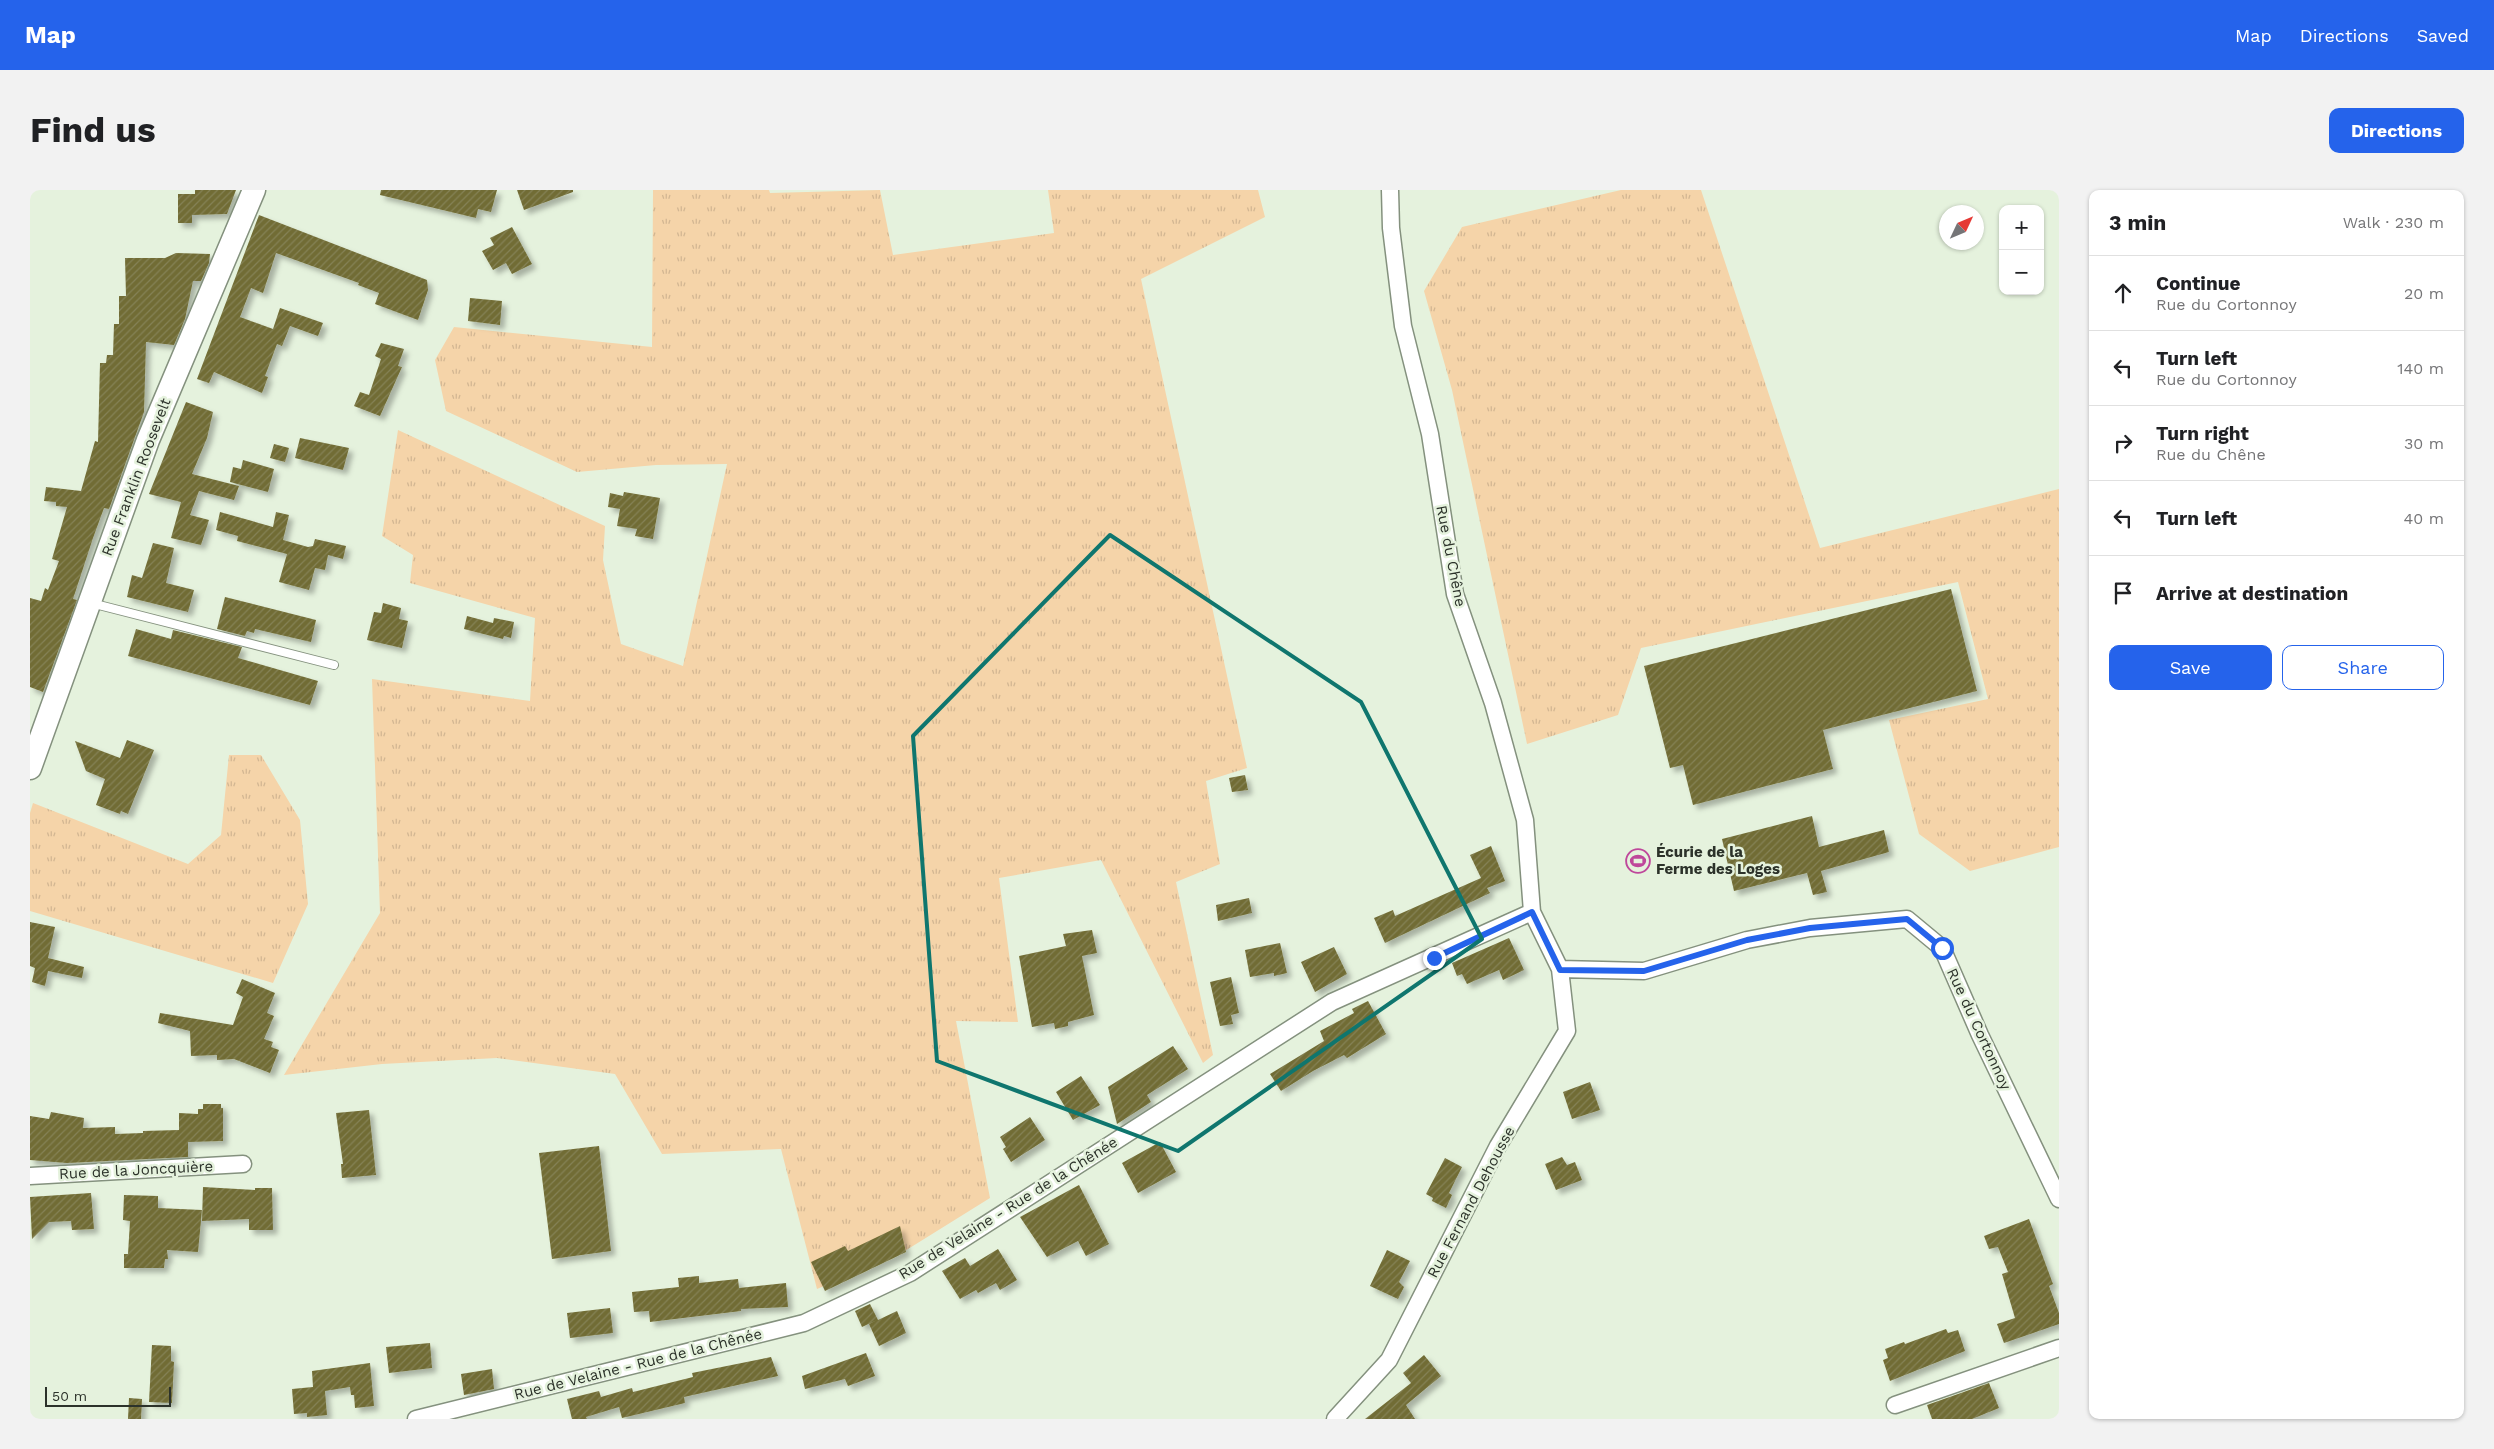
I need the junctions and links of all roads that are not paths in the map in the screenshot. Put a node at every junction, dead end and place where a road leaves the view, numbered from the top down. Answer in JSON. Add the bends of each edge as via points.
{"nodes":[{"id":1,"x":254,"y":190,"type":"edge"},
{"id":2,"x":1390,"y":190,"type":"edge"},
{"id":3,"x":90,"y":602,"type":"junction"},
{"id":4,"x":334,"y":665,"type":"dead end"},
{"id":5,"x":30,"y":768,"type":"edge"},
{"id":6,"x":1532,"y":912,"type":"junction"},
{"id":7,"x":1560,"y":970,"type":"junction"},
{"id":8,"x":243,"y":1164,"type":"dead end"},
{"id":9,"x":30,"y":1176,"type":"edge"},
{"id":10,"x":2059,"y":1199,"type":"edge"},
{"id":11,"x":2059,"y":1348,"type":"edge"},
{"id":12,"x":1895,"y":1405,"type":"dead end"},
{"id":13,"x":416,"y":1419,"type":"edge"},
{"id":14,"x":1335,"y":1419,"type":"edge"}],
"edges":[{"from":1,"to":3,"type":"main road","name":"Rue Franklin Roosevelt","via":[[148,440]]},
{"from":2,"to":6,"type":"street","name":"Rue du Chêne","via":[[1391,228],[1403,326],[1430,434],[1455,594],[1493,703],[1525,820]]},
{"from":3,"to":4,"type":"lane"},
{"from":3,"to":5,"type":"main road","name":"Rue Franklin Roosevelt"},
{"from":6,"to":7,"type":"street","name":"Rue du Chêne"},
{"from":6,"to":13,"type":"street","name":"Rue de Velaine - Rue de la Chênée","via":[[1332,1002],[910,1272],[804,1323]]},
{"from":7,"to":10,"type":"street","name":"Rue du Cortonnoy","via":[[1644,971],[1747,940],[1810,928],[1907,919],[1942,948]]},
{"from":7,"to":14,"type":"street","name":"Rue Fernand Dehousse","via":[[1566,1031],[1498,1146],[1389,1360]]},
{"from":8,"to":9,"type":"street","name":"Rue de la Joncquière"},
{"from":11,"to":12,"type":"street"}]}
